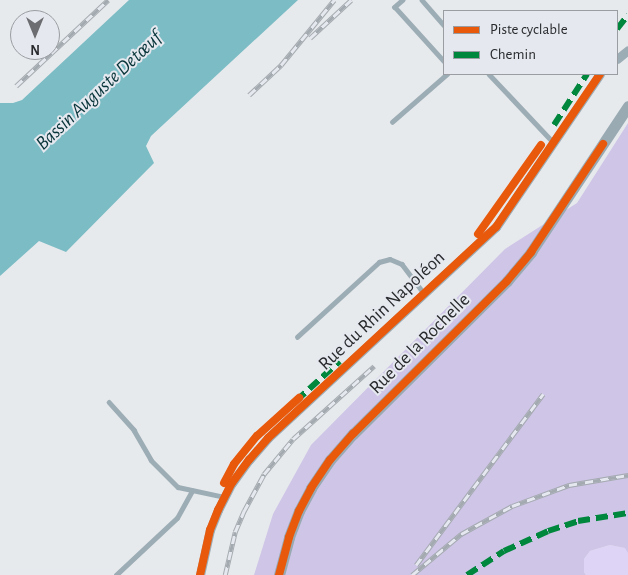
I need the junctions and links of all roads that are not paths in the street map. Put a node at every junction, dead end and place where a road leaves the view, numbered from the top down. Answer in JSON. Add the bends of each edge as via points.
{"nodes":[{"id":1,"x":403,"y":0,"type":"edge"},
{"id":2,"x":422,"y":0,"type":"edge"},
{"id":3,"x":443,"y":24,"type":"edge"},
{"id":4,"x":628,"y":50,"type":"edge"},
{"id":5,"x":618,"y":58,"type":"edge"},
{"id":6,"x":443,"y":60,"type":"edge"},
{"id":7,"x":446,"y":75,"type":"edge"},
{"id":8,"x":490,"y":75,"type":"edge"},
{"id":9,"x":599,"y":75,"type":"edge"},
{"id":10,"x":626,"y":109,"type":"edge"},
{"id":11,"x":392,"y":122,"type":"dead end"},
{"id":12,"x":553,"y":142,"type":"junction"},
{"id":13,"x":426,"y":294,"type":"junction"},
{"id":14,"x":297,"y":337,"type":"dead end"},
{"id":15,"x":109,"y":402,"type":"dead end"},
{"id":16,"x":192,"y":491,"type":"junction"},
{"id":17,"x":225,"y":497,"type":"junction"},
{"id":18,"x":116,"y":575,"type":"edge"},
{"id":19,"x":200,"y":575,"type":"edge"},
{"id":20,"x":279,"y":575,"type":"edge"}],
"edges":[{"from":1,"to":6,"type":"lane","via":[[395,7]]},
{"from":2,"to":3,"type":"lane"},
{"from":4,"to":5,"type":"street"},
{"from":7,"to":11,"type":"lane"},
{"from":8,"to":12,"type":"lane"},
{"from":9,"to":12,"type":"street","name":"Rue du Rhin Napoléon"},
{"from":10,"to":20,"type":"main road","name":"Rue de la Rochelle","via":[[531,252],[330,460],[299,512]]},
{"from":12,"to":13,"type":"street","name":"Rue du Rhin Napoléon","via":[[496,227]]},
{"from":13,"to":14,"type":"lane","via":[[402,264],[390,260],[379,262]]},
{"from":13,"to":17,"type":"street","name":"Rue du Rhin Napoléon","via":[[268,438]]},
{"from":15,"to":16,"type":"lane","via":[[134,430],[164,475],[178,487]]},
{"from":16,"to":17,"type":"lane"},
{"from":16,"to":18,"type":"lane","via":[[177,518]]},
{"from":17,"to":19,"type":"street","name":"Rue du Rhin Napoléon","via":[[210,530]]}]}
